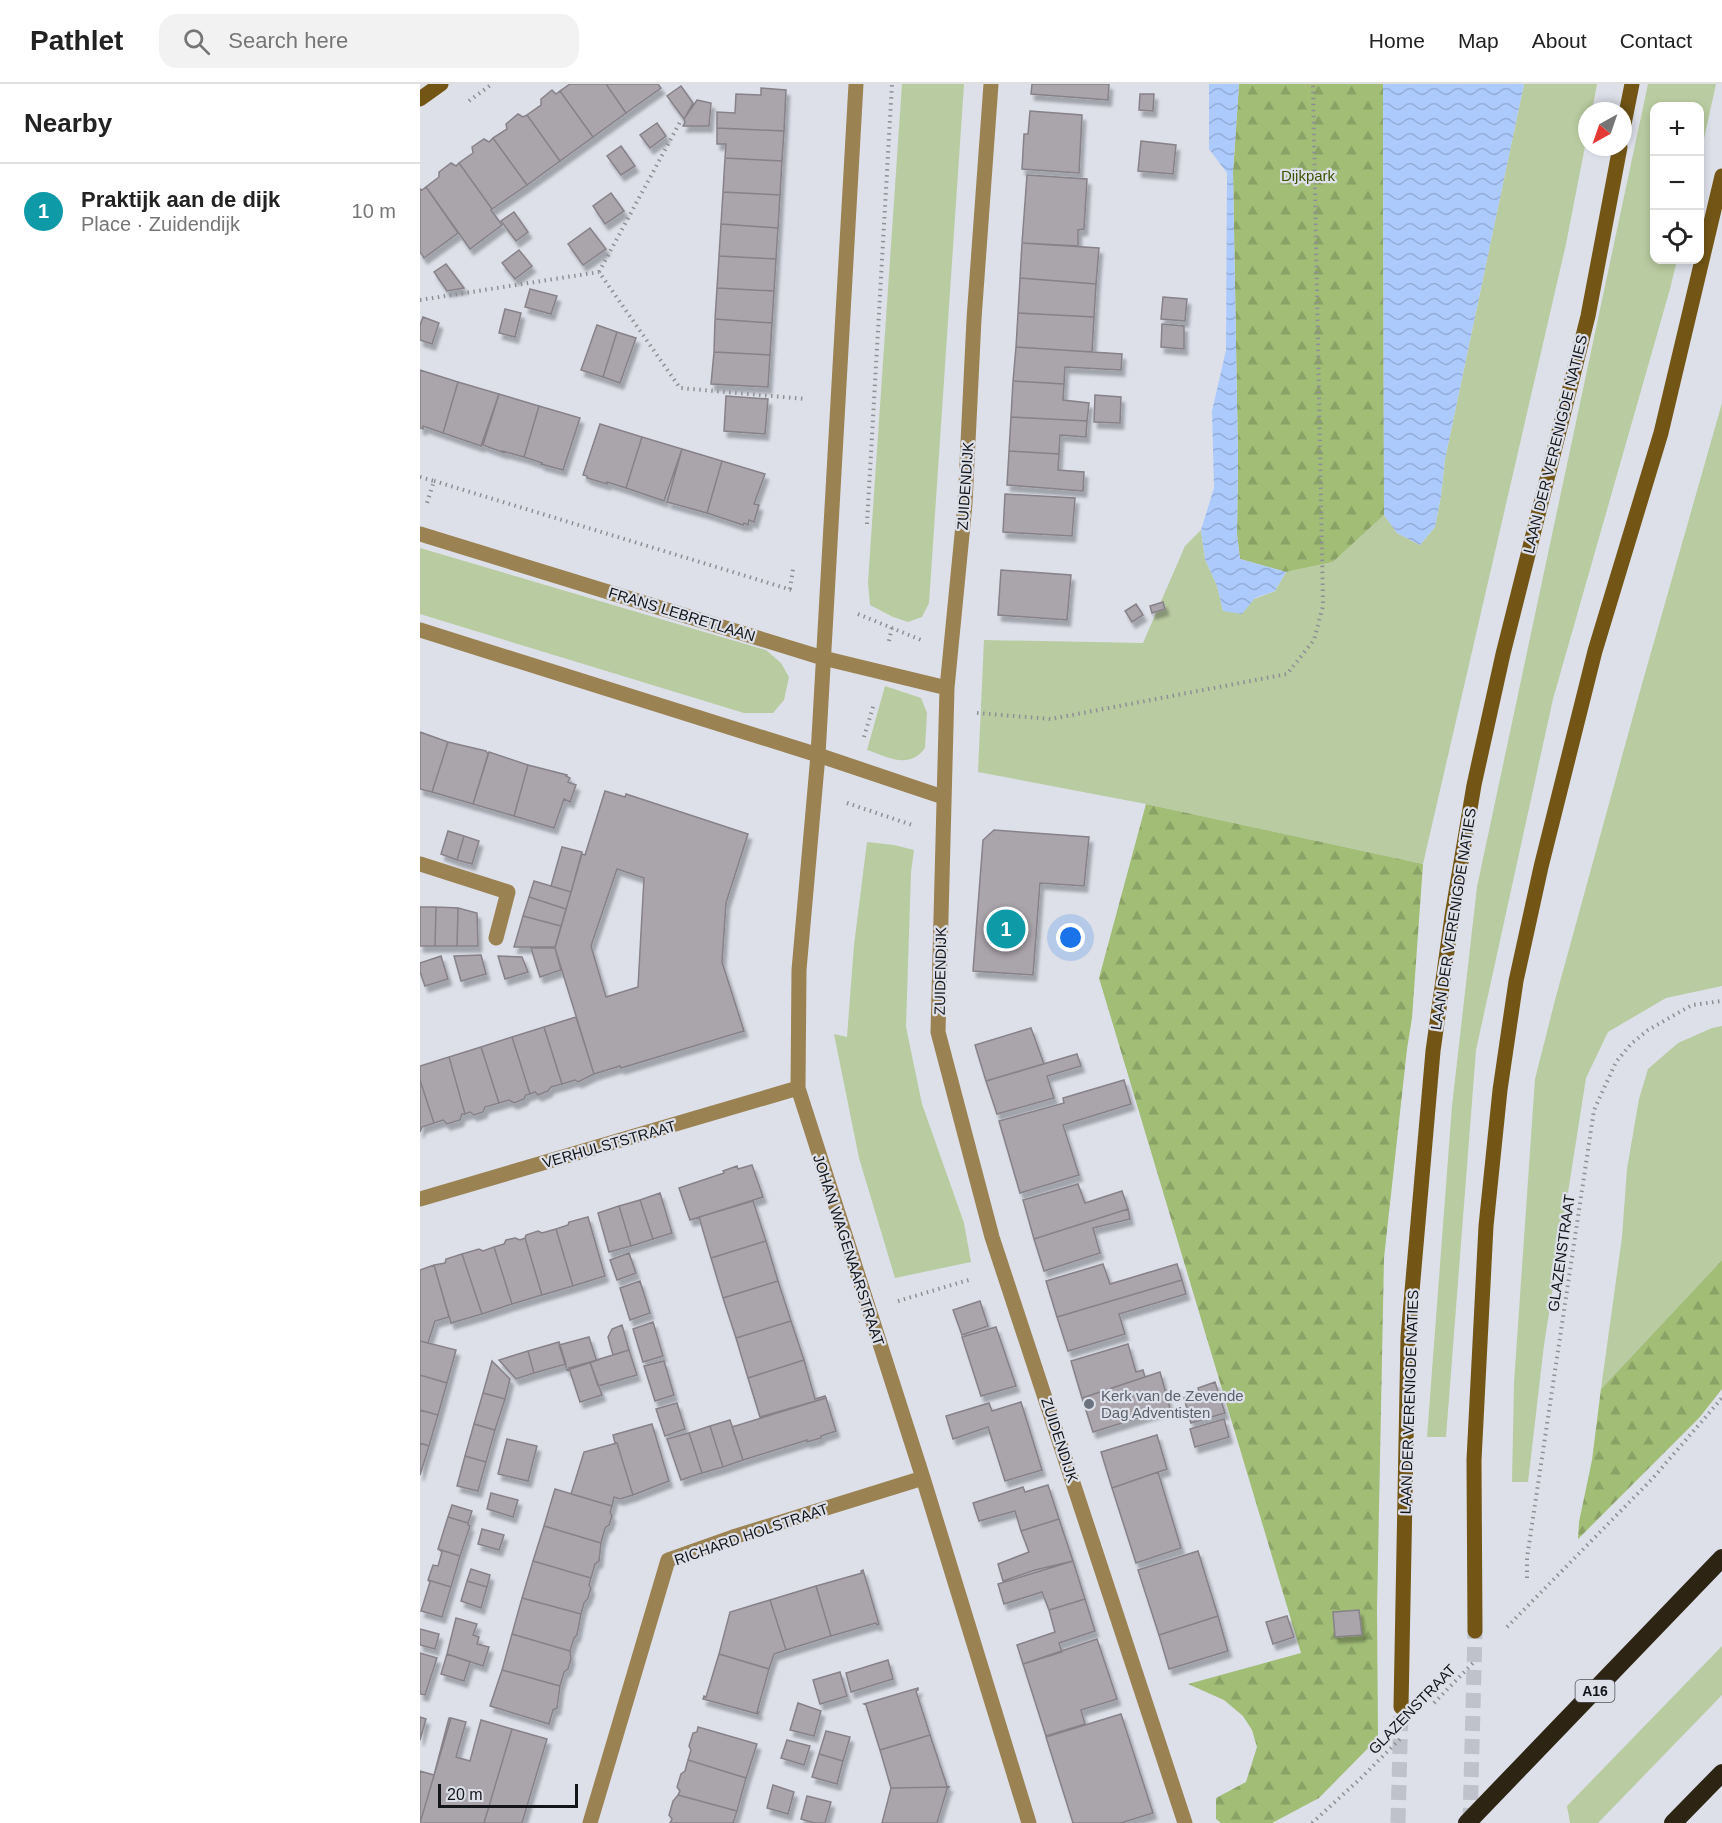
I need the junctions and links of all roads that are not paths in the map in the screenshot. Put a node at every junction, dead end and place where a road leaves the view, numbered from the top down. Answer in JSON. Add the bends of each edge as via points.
{"nodes":[{"id":1,"x":441,"y":84,"type":"edge"},
{"id":2,"x":856,"y":84,"type":"edge"},
{"id":3,"x":991,"y":84,"type":"edge"},
{"id":4,"x":1632,"y":84,"type":"edge"},
{"id":5,"x":420,"y":99,"type":"edge"},
{"id":6,"x":1628,"y":102,"type":"edge"},
{"id":7,"x":1618,"y":156,"type":"edge"},
{"id":8,"x":1722,"y":176,"type":"edge"},
{"id":9,"x":420,"y":534,"type":"edge"},
{"id":10,"x":420,"y":630,"type":"edge"},
{"id":11,"x":823,"y":658,"type":"junction"},
{"id":12,"x":947,"y":688,"type":"junction"},
{"id":13,"x":818,"y":754,"type":"junction"},
{"id":14,"x":943,"y":797,"type":"junction"},
{"id":15,"x":420,"y":864,"type":"edge"},
{"id":16,"x":496,"y":938,"type":"dead end"},
{"id":17,"x":798,"y":1088,"type":"junction"},
{"id":18,"x":420,"y":1199,"type":"edge"},
{"id":19,"x":922,"y":1478,"type":"junction"},
{"id":20,"x":1722,"y":1558,"type":"edge"},
{"id":21,"x":1475,"y":1631,"type":"tunnel mouth"},
{"id":22,"x":1401,"y":1707,"type":"tunnel mouth"},
{"id":23,"x":1722,"y":1773,"type":"edge"},
{"id":24,"x":590,"y":1823,"type":"edge"},
{"id":25,"x":1029,"y":1823,"type":"edge"},
{"id":26,"x":1185,"y":1823,"type":"edge"},
{"id":27,"x":1467,"y":1823,"type":"edge"},
{"id":28,"x":1673,"y":1823,"type":"edge"}],
"edges":[{"from":1,"to":5,"type":"main road"},
{"from":2,"to":11,"type":"street"},
{"from":3,"to":12,"type":"street","name":"ZUIDENDIJK","via":[[965,504]]},
{"from":4,"to":6,"type":"main road"},
{"from":7,"to":22,"type":"main road","name":"LAAN DER VERENIGDE NATIES","via":[[1588,316],[1474,785],[1450,927],[1433,1051],[1408,1337]]},
{"from":8,"to":21,"type":"main road","via":[[1661,433],[1595,651],[1516,981],[1486,1226],[1474,1460]]},
{"from":9,"to":11,"type":"street","name":"FRANS LEBRETLAAN"},
{"from":10,"to":13,"type":"street"},
{"from":11,"to":12,"type":"street","name":"FRANS LEBRETLAAN"},
{"from":11,"to":13,"type":"street","name":"JOHAN WAGENAARSTRAAT"},
{"from":12,"to":14,"type":"street","name":"ZUIDENDIJK"},
{"from":13,"to":14,"type":"street"},
{"from":13,"to":17,"type":"street","name":"JOHAN WAGENAARSTRAAT","via":[[799,970]]},
{"from":14,"to":26,"type":"street","name":"ZUIDENDIJK","via":[[938,1032],[992,1237]]},
{"from":15,"to":16,"type":"street","via":[[508,892]]},
{"from":17,"to":18,"type":"street","name":"VERHULSTSTRAAT"},
{"from":17,"to":19,"type":"street","name":"JOHAN WAGENAARSTRAAT"},
{"from":19,"to":24,"type":"street","name":"RICHARD HOLSTRAAT","via":[[668,1560]]},
{"from":19,"to":25,"type":"street","name":"JOHAN WAGENAARSTRAAT"},
{"from":20,"to":27,"type":"highway","number":"A16"},
{"from":23,"to":28,"type":"highway"}]}
